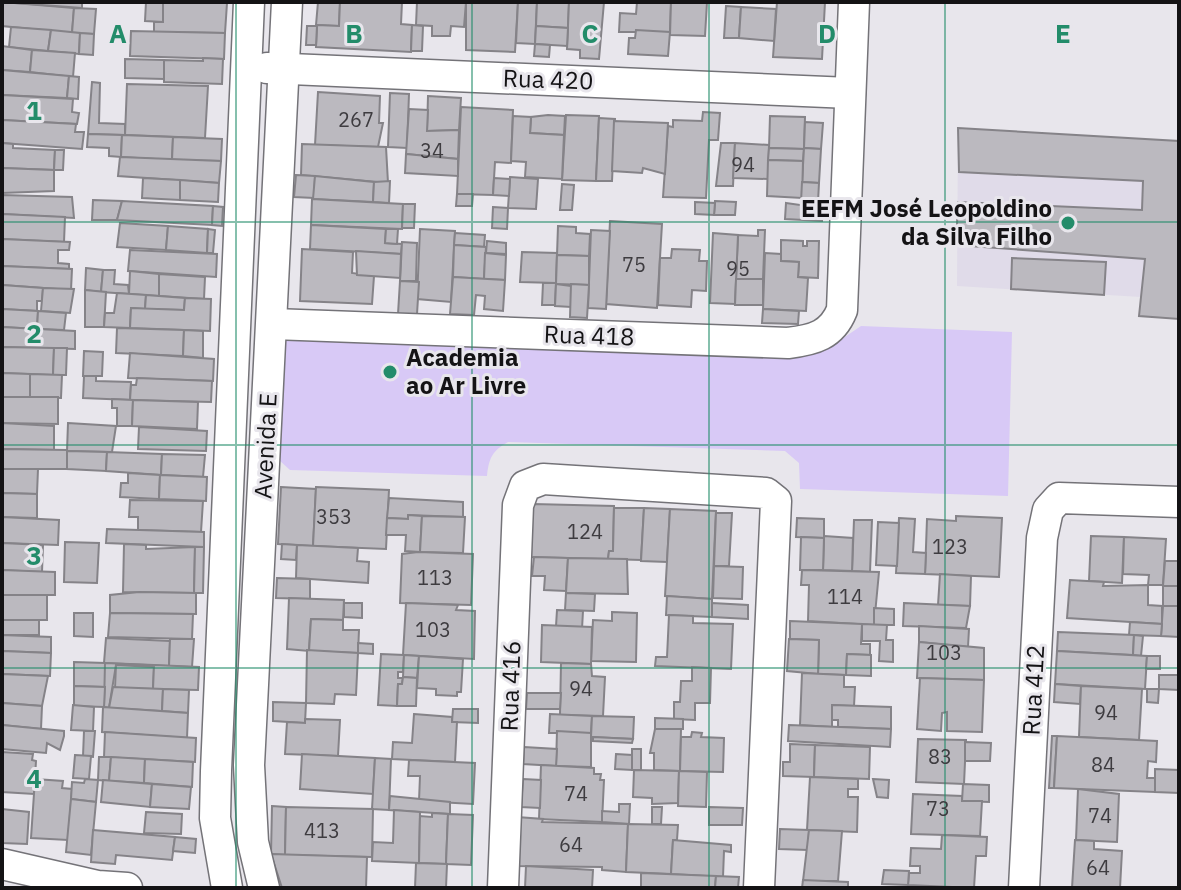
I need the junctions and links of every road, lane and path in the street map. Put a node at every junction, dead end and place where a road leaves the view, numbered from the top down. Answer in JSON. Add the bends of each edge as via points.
{"nodes":[{"id":1,"x":249,"y":2,"type":"edge"},
{"id":2,"x":287,"y":2,"type":"edge"},
{"id":3,"x":854,"y":2,"type":"edge"},
{"id":4,"x":245,"y":67,"type":"junction"},
{"id":5,"x":284,"y":69,"type":"junction"},
{"id":6,"x":850,"y":93,"type":"junction"},
{"id":7,"x":238,"y":203,"type":"junction"},
{"id":8,"x":276,"y":203,"type":"junction"},
{"id":9,"x":273,"y":324,"type":"junction"},
{"id":10,"x":1179,"y":502,"type":"edge"},
{"id":11,"x":2,"y":864,"type":"edge"},
{"id":12,"x":256,"y":886,"type":"edge"},
{"id":13,"x":127,"y":888,"type":"edge"},
{"id":14,"x":227,"y":888,"type":"edge"},
{"id":15,"x":503,"y":888,"type":"edge"},
{"id":16,"x":759,"y":888,"type":"edge"},
{"id":17,"x":1024,"y":888,"type":"edge"}],
"edges":[{"from":1,"to":4,"type":"street","name":"Avenida E"},
{"from":2,"to":5,"type":"street","name":"Avenida E"},
{"from":3,"to":6,"type":"street"},
{"from":4,"to":5,"type":"street","name":"Rua 420"},
{"from":4,"to":7,"type":"street","name":"Avenida E"},
{"from":5,"to":6,"type":"street","name":"Rua 420"},
{"from":5,"to":8,"type":"street","name":"Avenida E"},
{"from":6,"to":9,"type":"street","name":"Rua 418","via":[[842,310],[835,327],[820,336],[788,343]]},
{"from":7,"to":8,"type":"street"},
{"from":7,"to":14,"type":"street","name":"Avenida E","via":[[215,818]]},
{"from":8,"to":9,"type":"street","name":"Avenida E"},
{"from":9,"to":12,"type":"street","name":"Avenida E","via":[[249,765]]},
{"from":10,"to":17,"type":"street","name":"Rua 412","via":[[1059,498],[1048,510],[1042,538]]},
{"from":11,"to":13,"type":"street"},
{"from":15,"to":16,"type":"street","name":"Rua 416","via":[[518,505],[525,486],[543,479],[766,493],[776,501]]}]}
